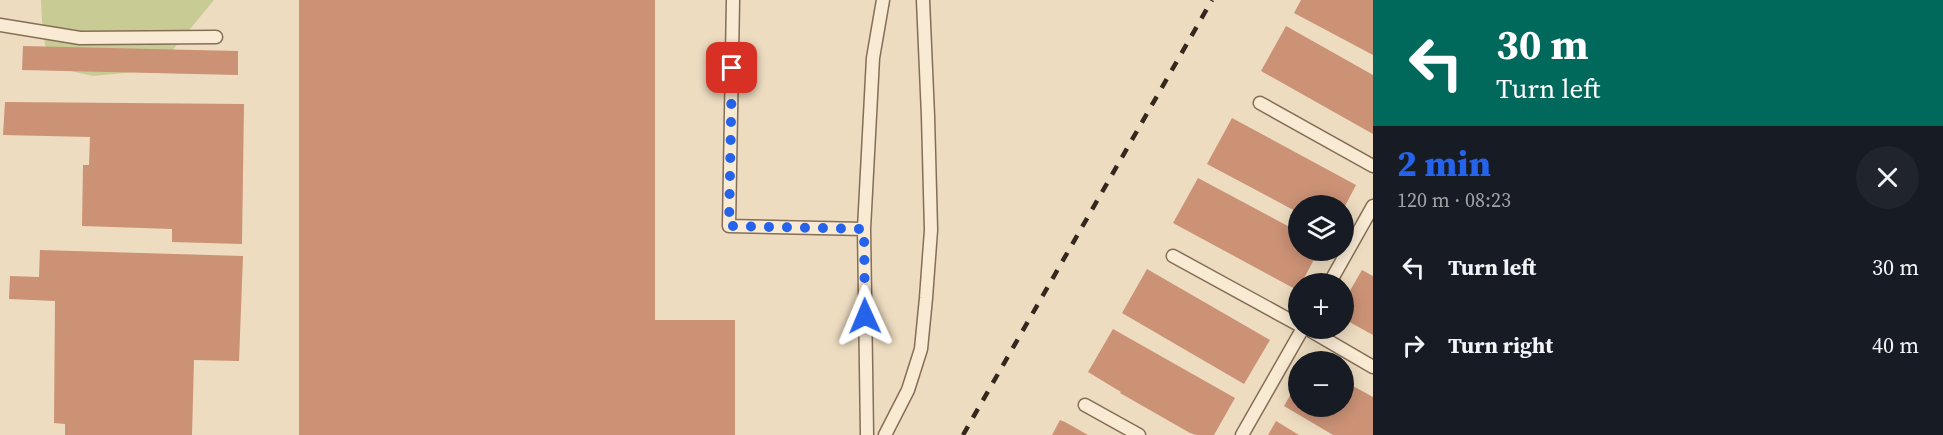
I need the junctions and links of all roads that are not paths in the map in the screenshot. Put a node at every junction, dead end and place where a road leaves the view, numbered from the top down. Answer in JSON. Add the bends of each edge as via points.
{"nodes":[{"id":1,"x":733,"y":0,"type":"edge"},
{"id":2,"x":883,"y":0,"type":"edge"},
{"id":3,"x":923,"y":0,"type":"edge"},
{"id":4,"x":0,"y":25,"type":"edge"},
{"id":5,"x":216,"y":37,"type":"dead end"},
{"id":6,"x":1260,"y":103,"type":"dead end"},
{"id":7,"x":1373,"y":166,"type":"edge"},
{"id":8,"x":1373,"y":206,"type":"edge"},
{"id":9,"x":864,"y":229,"type":"junction"},
{"id":10,"x":1173,"y":255,"type":"dead end"},
{"id":11,"x":1335,"y":273,"type":"edge"},
{"id":12,"x":1288,"y":319,"type":"edge"},
{"id":13,"x":1298,"y":339,"type":"edge"},
{"id":14,"x":1323,"y":339,"type":"edge"},
{"id":15,"x":1373,"y":367,"type":"edge"},
{"id":16,"x":1084,"y":405,"type":"dead end"},
{"id":17,"x":867,"y":435,"type":"edge"},
{"id":18,"x":885,"y":435,"type":"edge"},
{"id":19,"x":1139,"y":435,"type":"edge"},
{"id":20,"x":1242,"y":435,"type":"edge"}],
"edges":[{"from":1,"to":9,"type":"lane","via":[[729,226]]},
{"from":2,"to":9,"type":"lane","via":[[873,58]]},
{"from":3,"to":18,"type":"lane","via":[[930,230],[926,298],[921,349],[908,390]]},
{"from":4,"to":5,"type":"lane","via":[[80,38]]},
{"from":6,"to":7,"type":"lane"},
{"from":8,"to":11,"type":"lane"},
{"from":9,"to":17,"type":"lane"},
{"from":10,"to":12,"type":"lane"},
{"from":13,"to":20,"type":"lane"},
{"from":14,"to":15,"type":"lane"},
{"from":16,"to":19,"type":"lane"}]}
